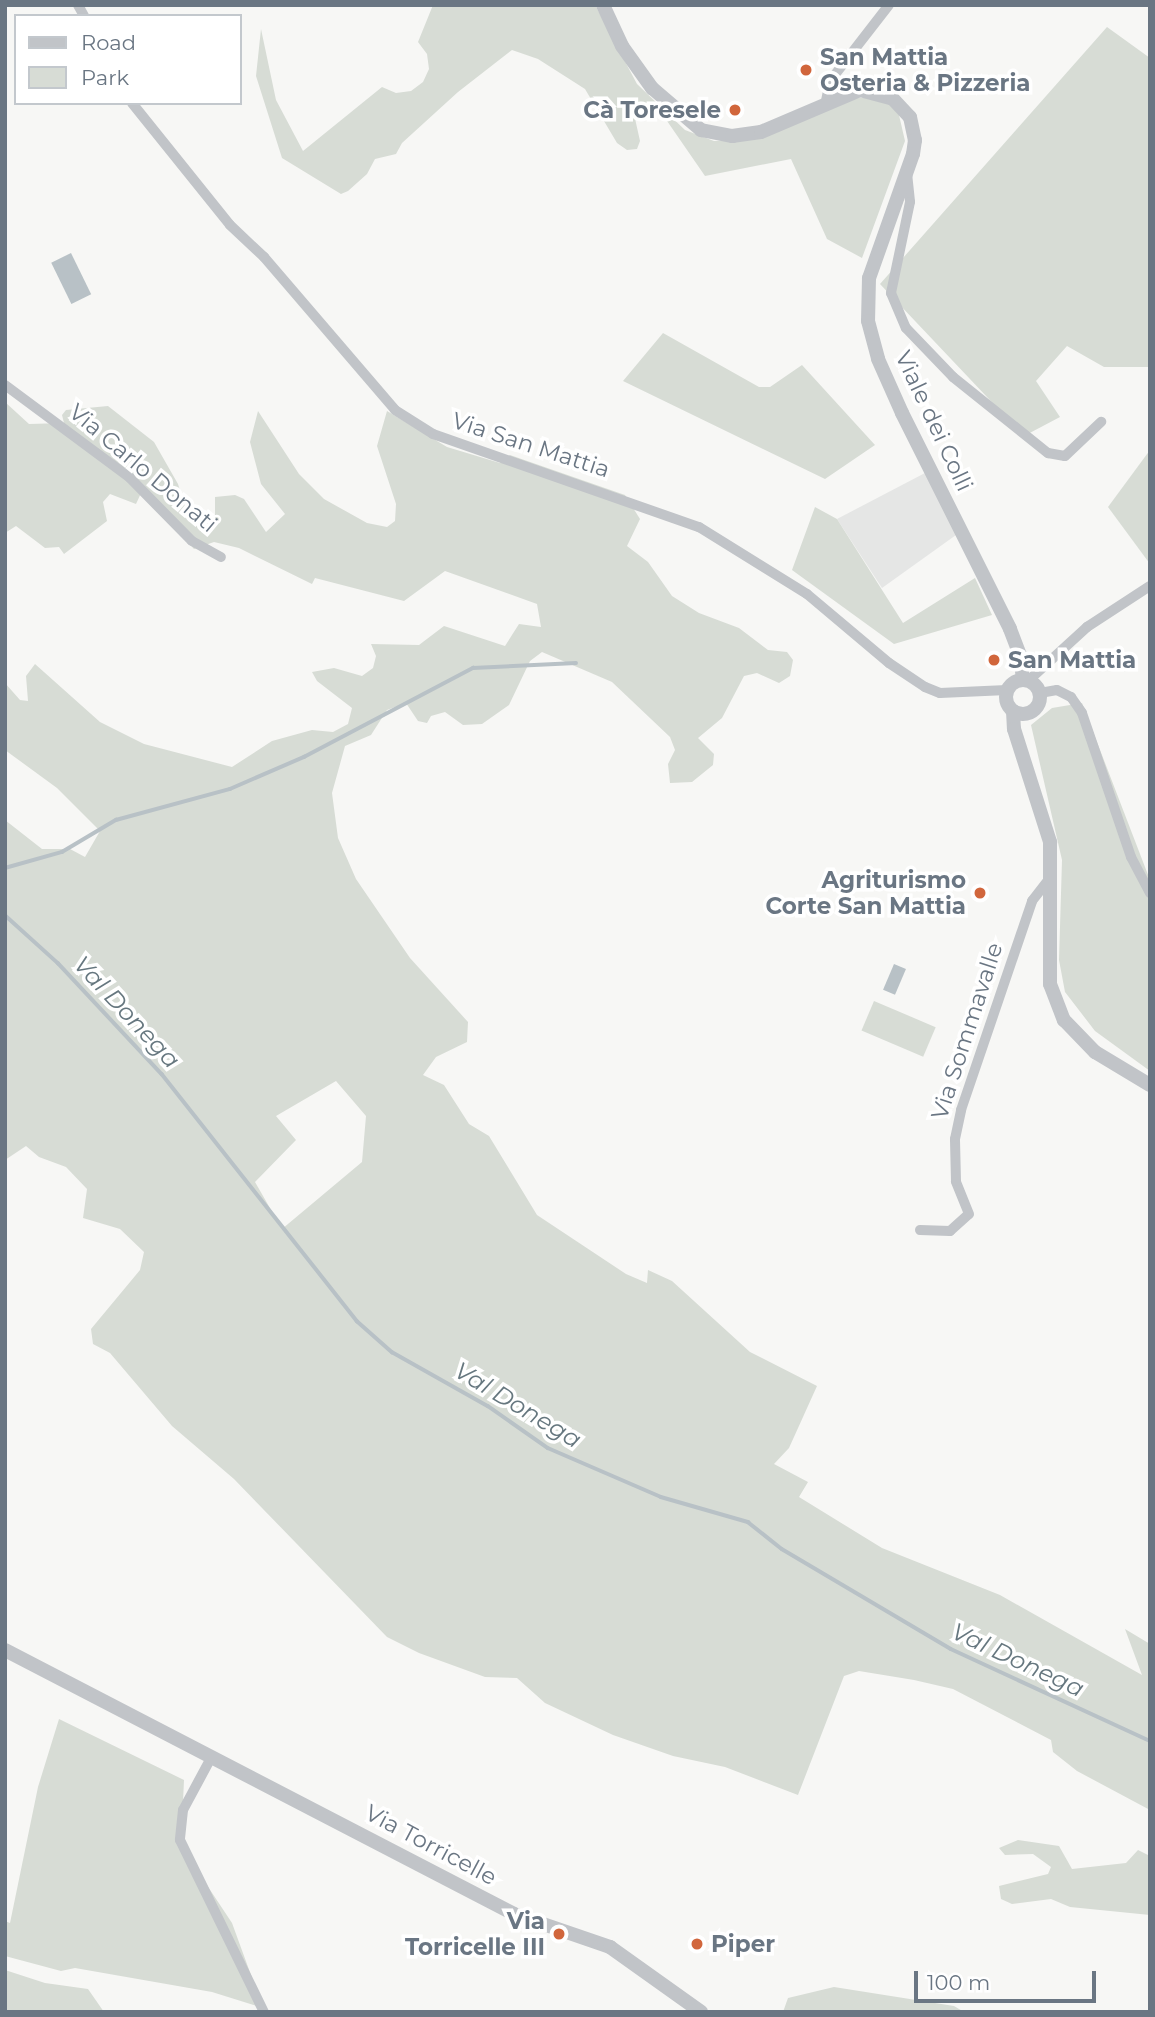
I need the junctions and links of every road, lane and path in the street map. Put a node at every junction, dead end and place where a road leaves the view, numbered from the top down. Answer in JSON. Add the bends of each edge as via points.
{"nodes":[{"id":1,"x":603,"y":5,"type":"edge"},
{"id":2,"x":889,"y":5,"type":"edge"},
{"id":3,"x":826,"y":101,"type":"junction"},
{"id":4,"x":134,"y":105,"type":"edge"},
{"id":5,"x":907,"y":173,"type":"junction"},
{"id":6,"x":5,"y":385,"type":"edge"},
{"id":7,"x":1101,"y":422,"type":"dead end"},
{"id":8,"x":221,"y":557,"type":"dead end"},
{"id":9,"x":1150,"y":586,"type":"edge"},
{"id":10,"x":1026,"y":680,"type":"junction"},
{"id":11,"x":1007,"y":690,"type":"junction"},
{"id":12,"x":1040,"y":694,"type":"junction"},
{"id":13,"x":1013,"y":711,"type":"junction"},
{"id":14,"x":1049,"y":879,"type":"junction"},
{"id":15,"x":1150,"y":893,"type":"edge"},
{"id":16,"x":1150,"y":1085,"type":"edge"},
{"id":17,"x":920,"y":1230,"type":"dead end"},
{"id":18,"x":5,"y":1650,"type":"edge"},
{"id":19,"x":212,"y":1756,"type":"junction"},
{"id":20,"x":264,"y":2012,"type":"edge"},
{"id":21,"x":701,"y":2012,"type":"edge"}],
"edges":[{"from":1,"to":3,"type":"street","name":"Viale dei Colli","via":[[622,46],[652,88],[701,130],[732,136],[761,132]]},
{"from":2,"to":3,"type":"street","via":[[830,81]]},
{"from":3,"to":5,"type":"street","name":"Viale dei Colli","via":[[869,91],[902,107],[915,140]]},
{"from":4,"to":11,"type":"street","name":"Via San Mattia","via":[[230,225],[264,257],[395,410],[433,434],[699,527],[807,594],[925,687],[940,693]]},
{"from":5,"to":7,"type":"street","name":"Viale dei Colli","via":[[910,202],[891,293],[906,328],[953,377],[1048,453],[1065,456]]},
{"from":5,"to":10,"type":"street","name":"Viale dei Colli","via":[[869,278],[868,321],[878,359],[1010,629]]},
{"from":6,"to":8,"type":"street","name":"Via Carlo Donati","via":[[130,478],[192,541]]},
{"from":9,"to":10,"type":"street","via":[[1087,627]]},
{"from":10,"to":11,"type":"street"},
{"from":10,"to":12,"type":"street"},
{"from":11,"to":13,"type":"street","via":[[1006,701]]},
{"from":12,"to":13,"type":"street","via":[[1031,712]]},
{"from":12,"to":15,"type":"street","via":[[1057,690],[1071,697],[1082,712],[1131,858]]},
{"from":13,"to":14,"type":"street","via":[[1014,729],[1050,842]]},
{"from":14,"to":16,"type":"street","via":[[1050,984],[1064,1020],[1095,1052]]},
{"from":14,"to":17,"type":"street","name":"Via Sommavalle","via":[[1032,901],[961,1110],[955,1139],[956,1181],[969,1214],[960,1226],[939,1234]]},
{"from":18,"to":19,"type":"street","name":"Via Torricelle"},
{"from":19,"to":20,"type":"street","via":[[183,1810],[180,1840]]},
{"from":19,"to":21,"type":"street","name":"Via Torricelle","via":[[513,1914],[610,1947]]}]}
